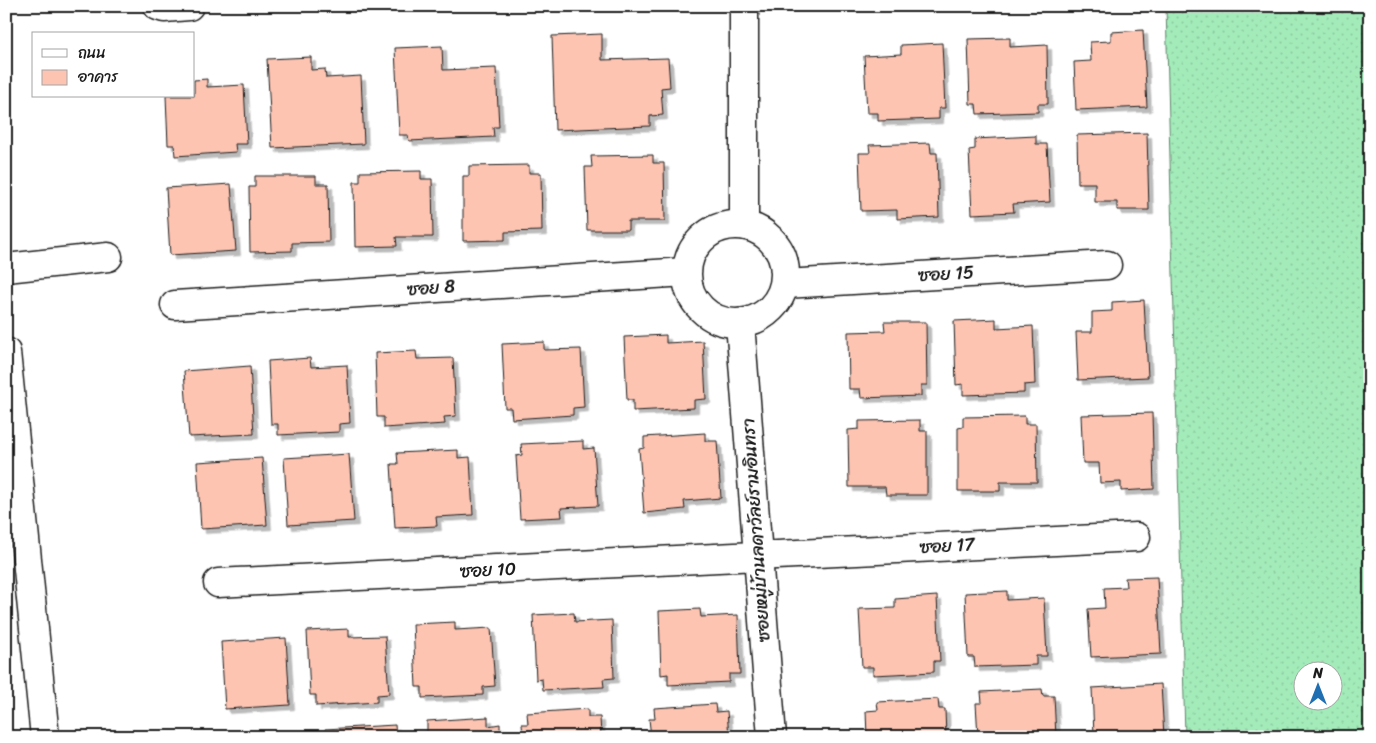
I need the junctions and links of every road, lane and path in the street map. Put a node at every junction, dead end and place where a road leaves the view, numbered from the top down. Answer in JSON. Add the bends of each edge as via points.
{"nodes":[{"id":1,"x":158,"y":6,"type":"edge"},
{"id":2,"x":189,"y":6,"type":"edge"},
{"id":3,"x":744,"y":6,"type":"edge"},
{"id":4,"x":744,"y":225,"type":"junction"},
{"id":5,"x":108,"y":257,"type":"dead end"},
{"id":6,"x":1107,"y":265,"type":"dead end"},
{"id":7,"x":6,"y":268,"type":"edge"},
{"id":8,"x":686,"y":272,"type":"junction"},
{"id":9,"x":785,"y":284,"type":"junction"},
{"id":10,"x":176,"y":305,"type":"dead end"},
{"id":11,"x":740,"y":323,"type":"junction"},
{"id":12,"x":6,"y":352,"type":"edge"},
{"id":13,"x":1136,"y":537,"type":"dead end"},
{"id":14,"x":758,"y":556,"type":"junction"},
{"id":15,"x":218,"y":584,"type":"dead end"},
{"id":16,"x":45,"y":737,"type":"edge"},
{"id":17,"x":772,"y":737,"type":"edge"}],
"edges":[{"from":1,"to":2,"type":"street"},
{"from":3,"to":4,"type":"street"},
{"from":4,"to":8,"type":"street","via":[[712,230],[690,255]]},
{"from":4,"to":9,"type":"street","via":[[772,239],[786,268]]},
{"from":5,"to":7,"type":"street"},
{"from":6,"to":9,"type":"street","name":"ซอย 15"},
{"from":8,"to":10,"type":"street","name":"ซอย 8"},
{"from":8,"to":11,"type":"street","via":[[688,288],[708,315],[723,322]]},
{"from":9,"to":11,"type":"street","via":[[769,311]]},
{"from":11,"to":14,"type":"street","name":"ซอยหมู่บ้านลดาวัลย์รามอินทรา"},
{"from":12,"to":16,"type":"street"},
{"from":13,"to":14,"type":"street","name":"ซอย 17"},
{"from":14,"to":15,"type":"street","name":"ซอย 10"},
{"from":14,"to":17,"type":"street","name":"ซอยหมู่บ้านลดาวัลย์รามอินทรา"}]}
